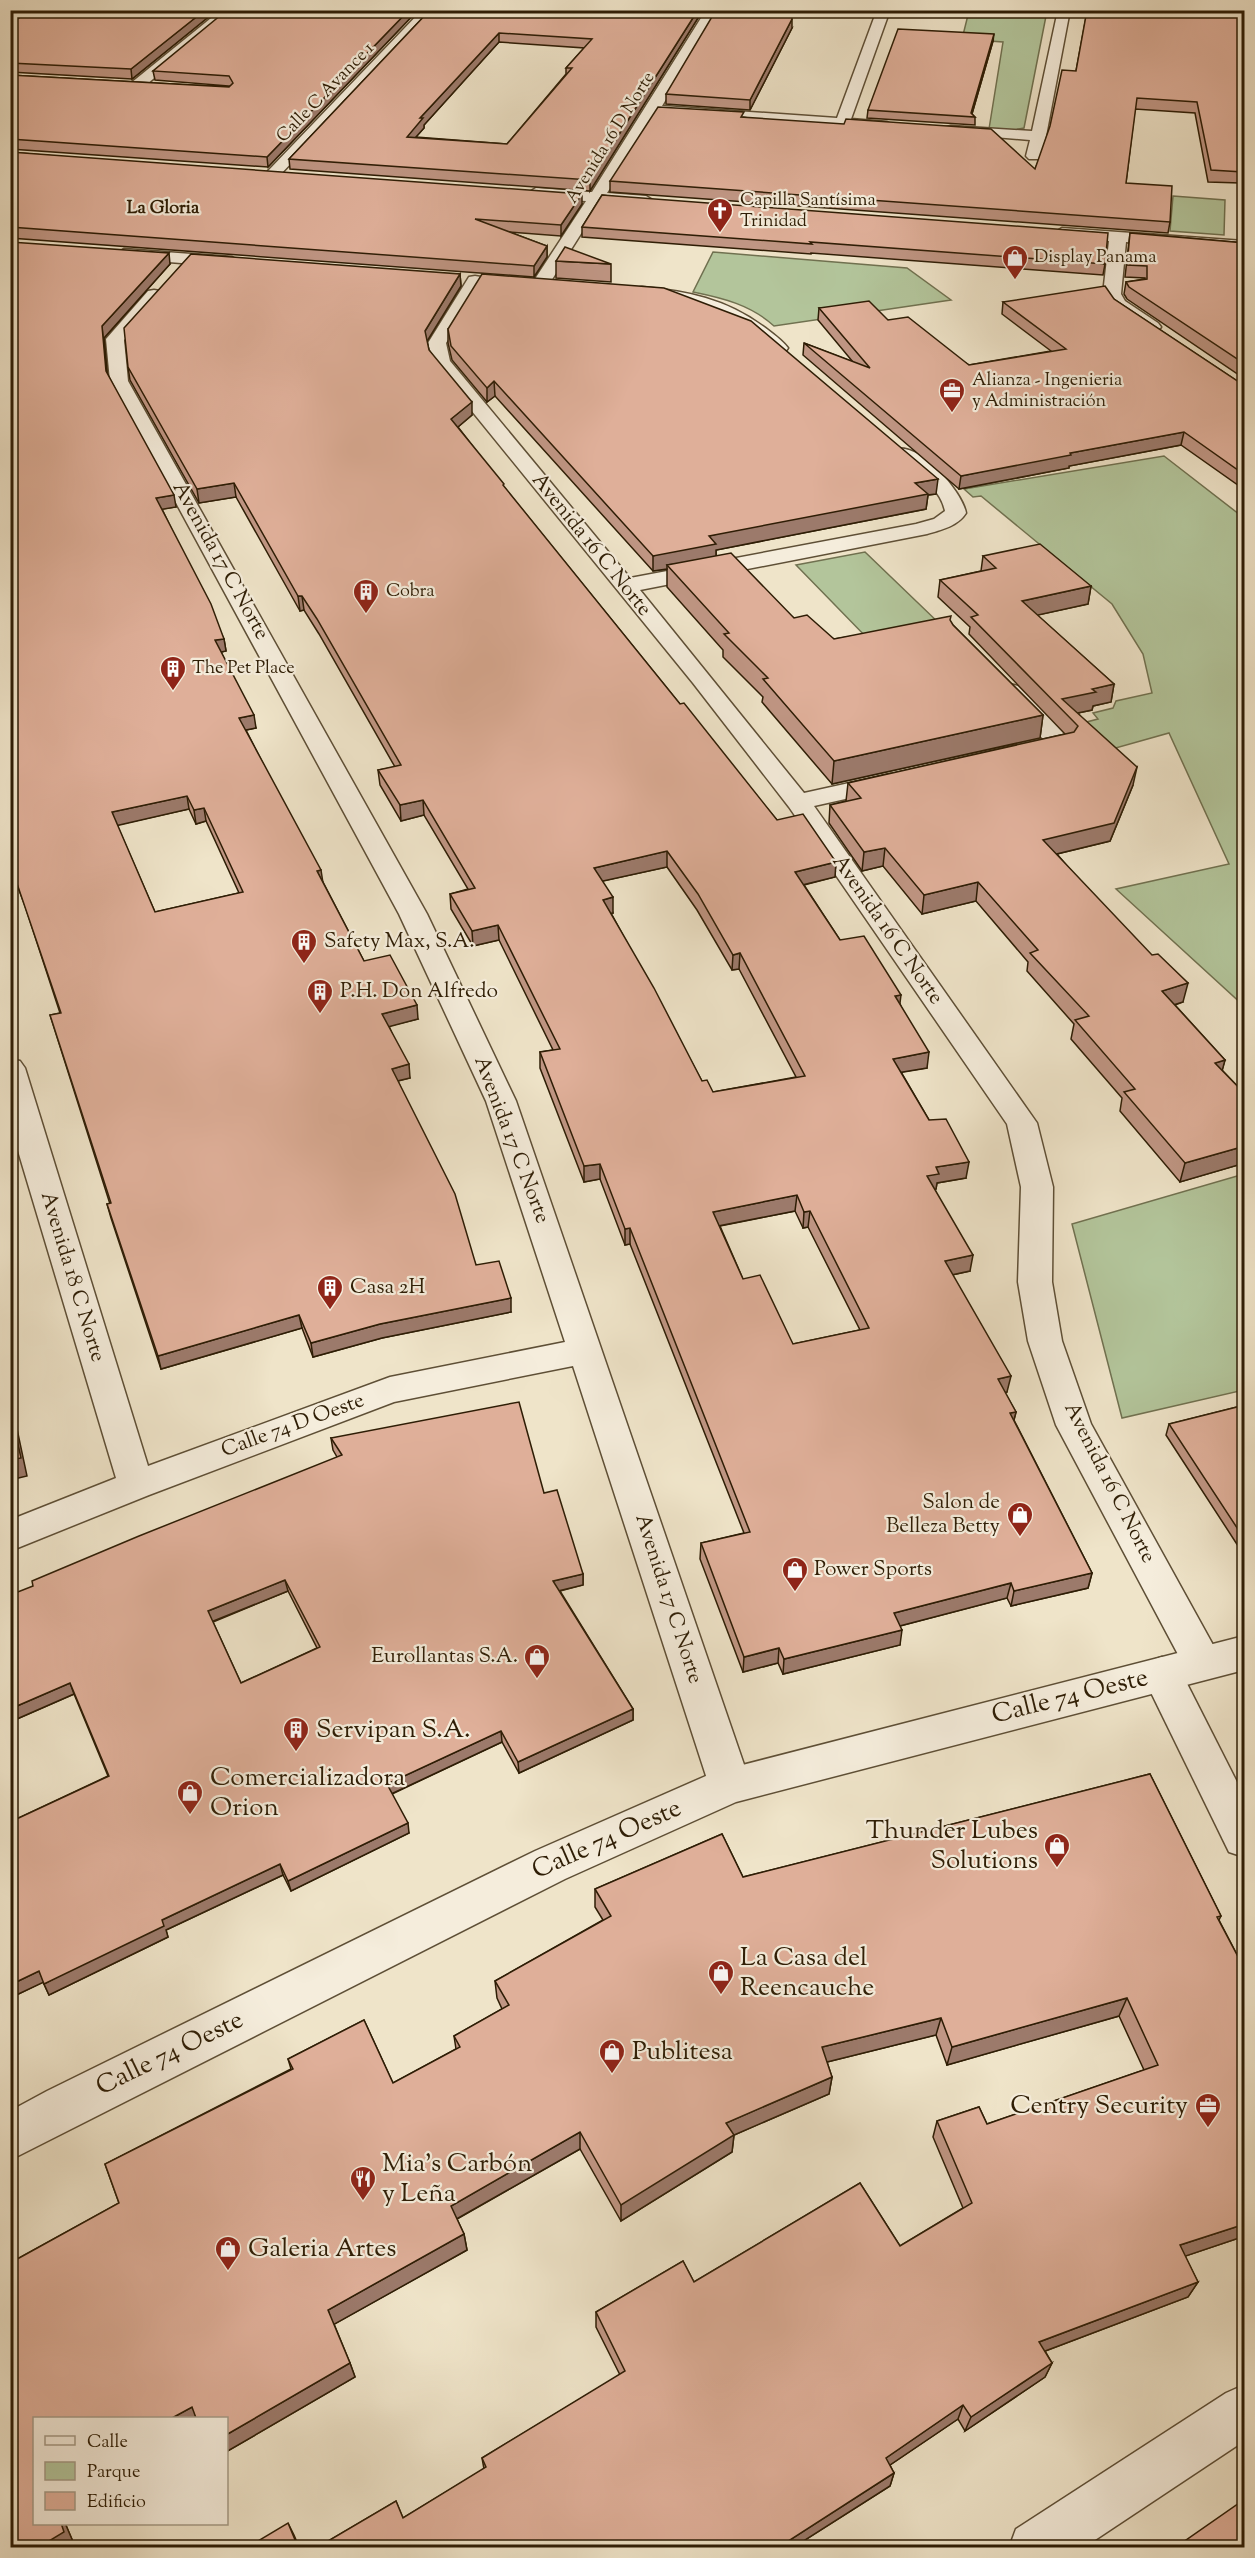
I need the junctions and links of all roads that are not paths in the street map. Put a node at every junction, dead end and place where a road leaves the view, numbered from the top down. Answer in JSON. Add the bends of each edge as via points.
{"nodes":[{"id":1,"x":230,"y":10,"type":"edge"},
{"id":2,"x":430,"y":10,"type":"edge"},
{"id":3,"x":712,"y":10,"type":"edge"},
{"id":4,"x":884,"y":10,"type":"edge"},
{"id":5,"x":1064,"y":10,"type":"edge"},
{"id":6,"x":159,"y":87,"type":"edge"},
{"id":7,"x":653,"y":110,"type":"junction"},
{"id":8,"x":842,"y":123,"type":"junction"},
{"id":9,"x":900,"y":127,"type":"edge"},
{"id":10,"x":934,"y":129,"type":"edge"},
{"id":11,"x":1039,"y":135,"type":"junction"},
{"id":12,"x":1033,"y":158,"type":"dead end"},
{"id":13,"x":297,"y":176,"type":"edge"},
{"id":14,"x":517,"y":191,"type":"edge"},
{"id":15,"x":598,"y":197,"type":"junction"},
{"id":16,"x":657,"y":202,"type":"edge"},
{"id":17,"x":1047,"y":231,"type":"edge"},
{"id":18,"x":1118,"y":237,"type":"junction"},
{"id":19,"x":1245,"y":246,"type":"edge"},
{"id":20,"x":105,"y":252,"type":"edge"},
{"id":21,"x":188,"y":258,"type":"junction"},
{"id":22,"x":245,"y":263,"type":"edge"},
{"id":23,"x":474,"y":281,"type":"dead end"},
{"id":24,"x":518,"y":284,"type":"edge"},
{"id":25,"x":540,"y":285,"type":"junction"},
{"id":26,"x":563,"y":287,"type":"edge"},
{"id":27,"x":622,"y":291,"type":"edge"},
{"id":28,"x":1167,"y":337,"type":"edge"},
{"id":29,"x":794,"y":360,"type":"edge"},
{"id":30,"x":885,"y":438,"type":"edge"},
{"id":31,"x":624,"y":586,"type":"junction"},
{"id":32,"x":994,"y":675,"type":"edge"},
{"id":33,"x":1004,"y":756,"type":"edge"},
{"id":34,"x":913,"y":777,"type":"edge"},
{"id":35,"x":798,"y":802,"type":"junction"},
{"id":36,"x":10,"y":1068,"type":"edge"},
{"id":37,"x":23,"y":1160,"type":"edge"},
{"id":38,"x":586,"y":1351,"type":"junction"},
{"id":39,"x":136,"y":1485,"type":"junction"},
{"id":40,"x":10,"y":1536,"type":"edge"},
{"id":41,"x":1245,"y":1653,"type":"edge"},
{"id":42,"x":1203,"y":1663,"type":"junction"},
{"id":43,"x":1161,"y":1674,"type":"junction"},
{"id":44,"x":730,"y":1785,"type":"junction"},
{"id":45,"x":1245,"y":1838,"type":"edge"},
{"id":46,"x":10,"y":2137,"type":"edge"},
{"id":47,"x":1245,"y":2411,"type":"edge"},
{"id":48,"x":1035,"y":2547,"type":"edge"}],
"edges":[{"from":1,"to":6,"type":"street","via":[[131,86]]},
{"from":2,"to":13,"type":"street","name":"Calle C Avance 1","via":[[267,174]]},
{"from":3,"to":7,"type":"street","name":"Avenida 16 D Norte"},
{"from":4,"to":8,"type":"street"},
{"from":5,"to":11,"type":"street"},
{"from":7,"to":8,"type":"street"},
{"from":7,"to":15,"type":"street","name":"Avenida 16 D Norte"},
{"from":8,"to":9,"type":"street"},
{"from":10,"to":11,"type":"street"},
{"from":11,"to":12,"type":"street"},
{"from":14,"to":15,"type":"street"},
{"from":15,"to":16,"type":"street"},
{"from":15,"to":25,"type":"street","name":"Avenida 16 D Norte"},
{"from":17,"to":18,"type":"street"},
{"from":18,"to":19,"type":"street"},
{"from":18,"to":28,"type":"street","via":[[1112,294],[1119,305]]},
{"from":20,"to":21,"type":"street"},
{"from":21,"to":22,"type":"street"},
{"from":21,"to":38,"type":"street","name":"Avenida 17 C Norte","via":[[115,339],[119,381],[413,914],[501,1101]]},
{"from":23,"to":31,"type":"street","name":"Avenida 16 C Norte","via":[[437,343],[441,362]]},
{"from":24,"to":25,"type":"street"},
{"from":25,"to":26,"type":"street"},
{"from":27,"to":29,"type":"street","via":[[715,304],[748,321]]},
{"from":30,"to":31,"type":"street","via":[[948,492],[956,513],[920,530]]},
{"from":31,"to":35,"type":"street","name":"Avenida 16 C Norte"},
{"from":32,"to":33,"type":"street","via":[[1061,743]]},
{"from":34,"to":35,"type":"street"},
{"from":35,"to":42,"type":"street","name":"Avenida 16 C Norte","via":[[1022,1123],[1037,1187],[1035,1282],[1045,1341],[1074,1425]]},
{"from":36,"to":37,"type":"street","name":"Avenida 18 C Norte"},
{"from":37,"to":39,"type":"street","name":"Avenida 18 C Norte"},
{"from":38,"to":39,"type":"street","name":"Calle 74 D Oeste","via":[[390,1390]]},
{"from":38,"to":44,"type":"street","name":"Avenida 17 C Norte"},
{"from":39,"to":40,"type":"street","name":"Calle 74 D Oeste"},
{"from":41,"to":42,"type":"street","name":"Calle 74 Oeste"},
{"from":42,"to":43,"type":"street","name":"Calle 74 Oeste"},
{"from":43,"to":44,"type":"street","name":"Calle 74 Oeste"},
{"from":43,"to":45,"type":"street"},
{"from":44,"to":46,"type":"street","name":"Calle 74 Oeste","via":[[550,1865]]},
{"from":47,"to":48,"type":"street"}]}
